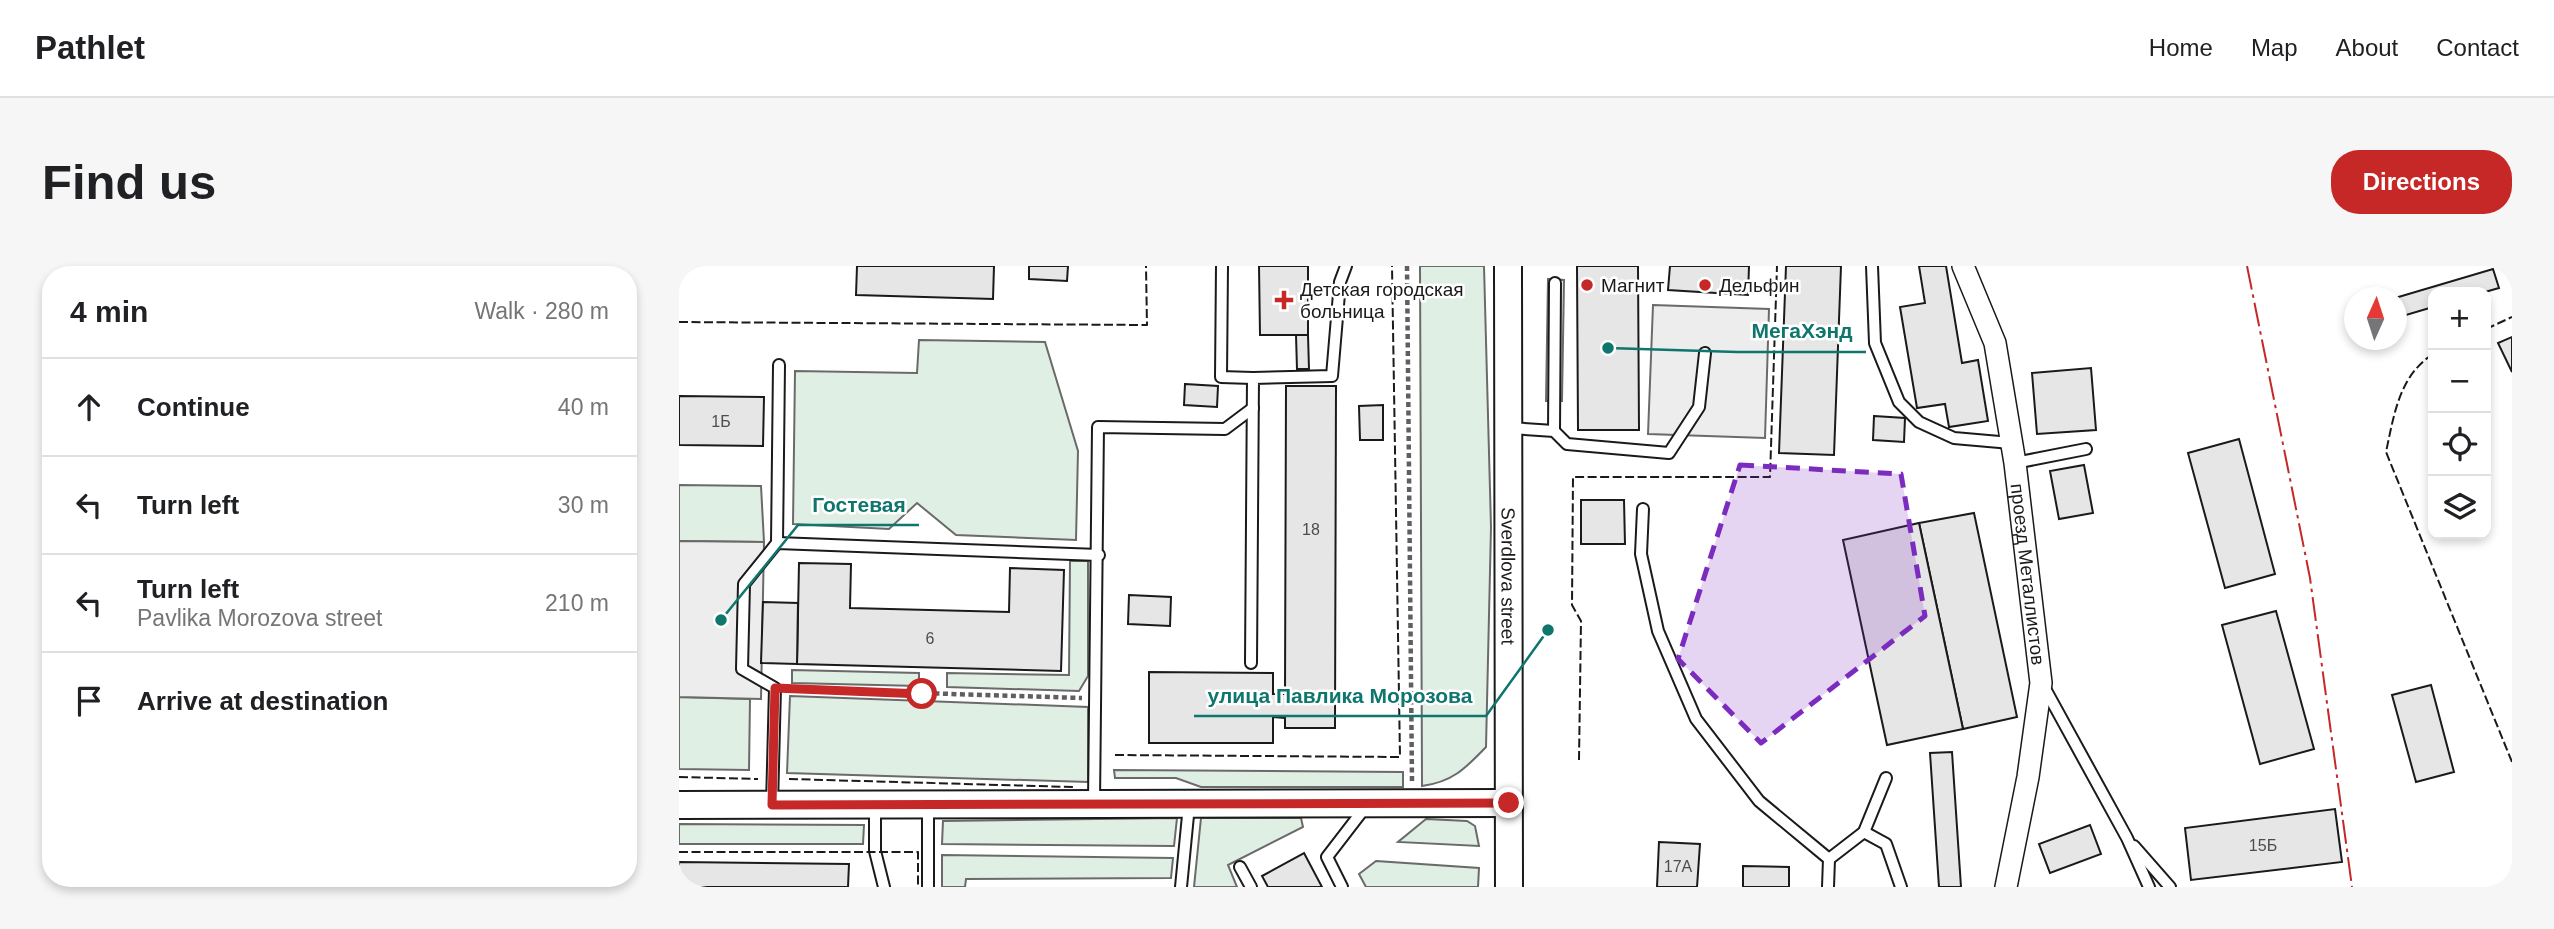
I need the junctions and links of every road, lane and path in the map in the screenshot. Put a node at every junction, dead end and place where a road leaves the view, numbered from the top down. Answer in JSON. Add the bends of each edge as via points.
{"nodes":[{"id":1,"x":1221,"y":266,"type":"edge"},
{"id":2,"x":1346,"y":266,"type":"edge"},
{"id":3,"x":1407,"y":266,"type":"edge"},
{"id":4,"x":1509,"y":266,"type":"edge"},
{"id":5,"x":1873,"y":266,"type":"edge"},
{"id":6,"x":1963,"y":266,"type":"edge"},
{"id":7,"x":1555,"y":283,"type":"dead end"},
{"id":8,"x":1705,"y":353,"type":"dead end"},
{"id":9,"x":779,"y":365,"type":"dead end"},
{"id":10,"x":1253,"y":378,"type":"junction"},
{"id":11,"x":1253,"y":408,"type":"junction"},
{"id":12,"x":1510,"y":428,"type":"junction"},
{"id":13,"x":1554,"y":430,"type":"junction"},
{"id":14,"x":2086,"y":450,"type":"dead end"},
{"id":15,"x":2013,"y":453,"type":"junction"},
{"id":16,"x":1643,"y":509,"type":"dead end"},
{"id":17,"x":777,"y":543,"type":"junction"},
{"id":18,"x":1099,"y":555,"type":"junction"},
{"id":19,"x":1251,"y":663,"type":"dead end"},
{"id":20,"x":2042,"y":683,"type":"junction"},
{"id":21,"x":775,"y":688,"type":"junction"},
{"id":22,"x":1090,"y":698,"type":"dead end"},
{"id":23,"x":1886,"y":778,"type":"dead end"},
{"id":24,"x":1094,"y":802,"type":"junction"},
{"id":25,"x":1190,"y":803,"type":"junction"},
{"id":26,"x":1369,"y":803,"type":"junction"},
{"id":27,"x":1509,"y":803,"type":"junction"},
{"id":28,"x":1412,"y":804,"type":"junction"},
{"id":29,"x":679,"y":805,"type":"edge"},
{"id":30,"x":772,"y":805,"type":"junction"},
{"id":31,"x":929,"y":806,"type":"junction"},
{"id":32,"x":875,"y":807,"type":"junction"},
{"id":33,"x":1864,"y":832,"type":"junction"},
{"id":34,"x":2127,"y":838,"type":"junction"},
{"id":35,"x":1829,"y":859,"type":"junction"},
{"id":36,"x":1240,"y":867,"type":"dead end"},
{"id":37,"x":884,"y":887,"type":"edge"},
{"id":38,"x":928,"y":887,"type":"edge"},
{"id":39,"x":1181,"y":887,"type":"edge"},
{"id":40,"x":1251,"y":887,"type":"edge"},
{"id":41,"x":1342,"y":887,"type":"edge"},
{"id":42,"x":1509,"y":887,"type":"edge"},
{"id":43,"x":1828,"y":887,"type":"edge"},
{"id":44,"x":1901,"y":887,"type":"edge"},
{"id":45,"x":2006,"y":887,"type":"edge"},
{"id":46,"x":2149,"y":887,"type":"edge"},
{"id":47,"x":2170,"y":887,"type":"edge"}],
"edges":[{"from":1,"to":10,"type":"lane","via":[[1221,377]]},
{"from":2,"to":10,"type":"lane","via":[[1332,376]]},
{"from":3,"to":28,"type":"path"},
{"from":4,"to":12,"type":"street","name":"Sverdlova street"},
{"from":5,"to":15,"type":"lane","via":[[1875,343],[1899,401],[1919,422],[1954,438]]},
{"from":6,"to":15,"type":"street","name":"проезд Металлистов","via":[[1994,343]]},
{"from":7,"to":13,"type":"lane"},
{"from":8,"to":13,"type":"lane","via":[[1699,407],[1669,453],[1567,444]]},
{"from":9,"to":17,"type":"lane"},
{"from":10,"to":11,"type":"lane"},
{"from":11,"to":18,"type":"lane","via":[[1225,429],[1098,427]]},
{"from":11,"to":19,"type":"lane"},
{"from":12,"to":13,"type":"lane"},
{"from":12,"to":27,"type":"street","name":"Sverdlova street"},
{"from":14,"to":15,"type":"lane"},
{"from":15,"to":20,"type":"street","name":"проезд Металлистов"},
{"from":16,"to":35,"type":"lane","via":[[1641,554],[1658,631],[1696,719],[1759,801]]},
{"from":17,"to":18,"type":"lane"},
{"from":17,"to":21,"type":"lane","via":[[744,584],[742,669]]},
{"from":18,"to":24,"type":"lane"},
{"from":20,"to":34,"type":"lane"},
{"from":20,"to":45,"type":"street","name":"проезд Металлистов"},
{"from":21,"to":22,"type":"path"},
{"from":21,"to":30,"type":"lane"},
{"from":23,"to":33,"type":"lane"},
{"from":24,"to":25,"type":"street"},
{"from":24,"to":31,"type":"street"},
{"from":25,"to":26,"type":"street"},
{"from":25,"to":39,"type":"lane"},
{"from":26,"to":28,"type":"street"},
{"from":26,"to":41,"type":"lane","via":[[1327,857]]},
{"from":27,"to":28,"type":"street"},
{"from":27,"to":42,"type":"street","name":"Sverdlova street"},
{"from":29,"to":30,"type":"street"},
{"from":30,"to":32,"type":"street"},
{"from":31,"to":32,"type":"street"},
{"from":31,"to":38,"type":"lane"},
{"from":32,"to":37,"type":"lane","via":[[875,851]]},
{"from":33,"to":35,"type":"lane"},
{"from":33,"to":44,"type":"lane","via":[[1886,844]]},
{"from":34,"to":46,"type":"lane"},
{"from":34,"to":47,"type":"lane"},
{"from":35,"to":43,"type":"lane"},
{"from":36,"to":40,"type":"lane"}]}
